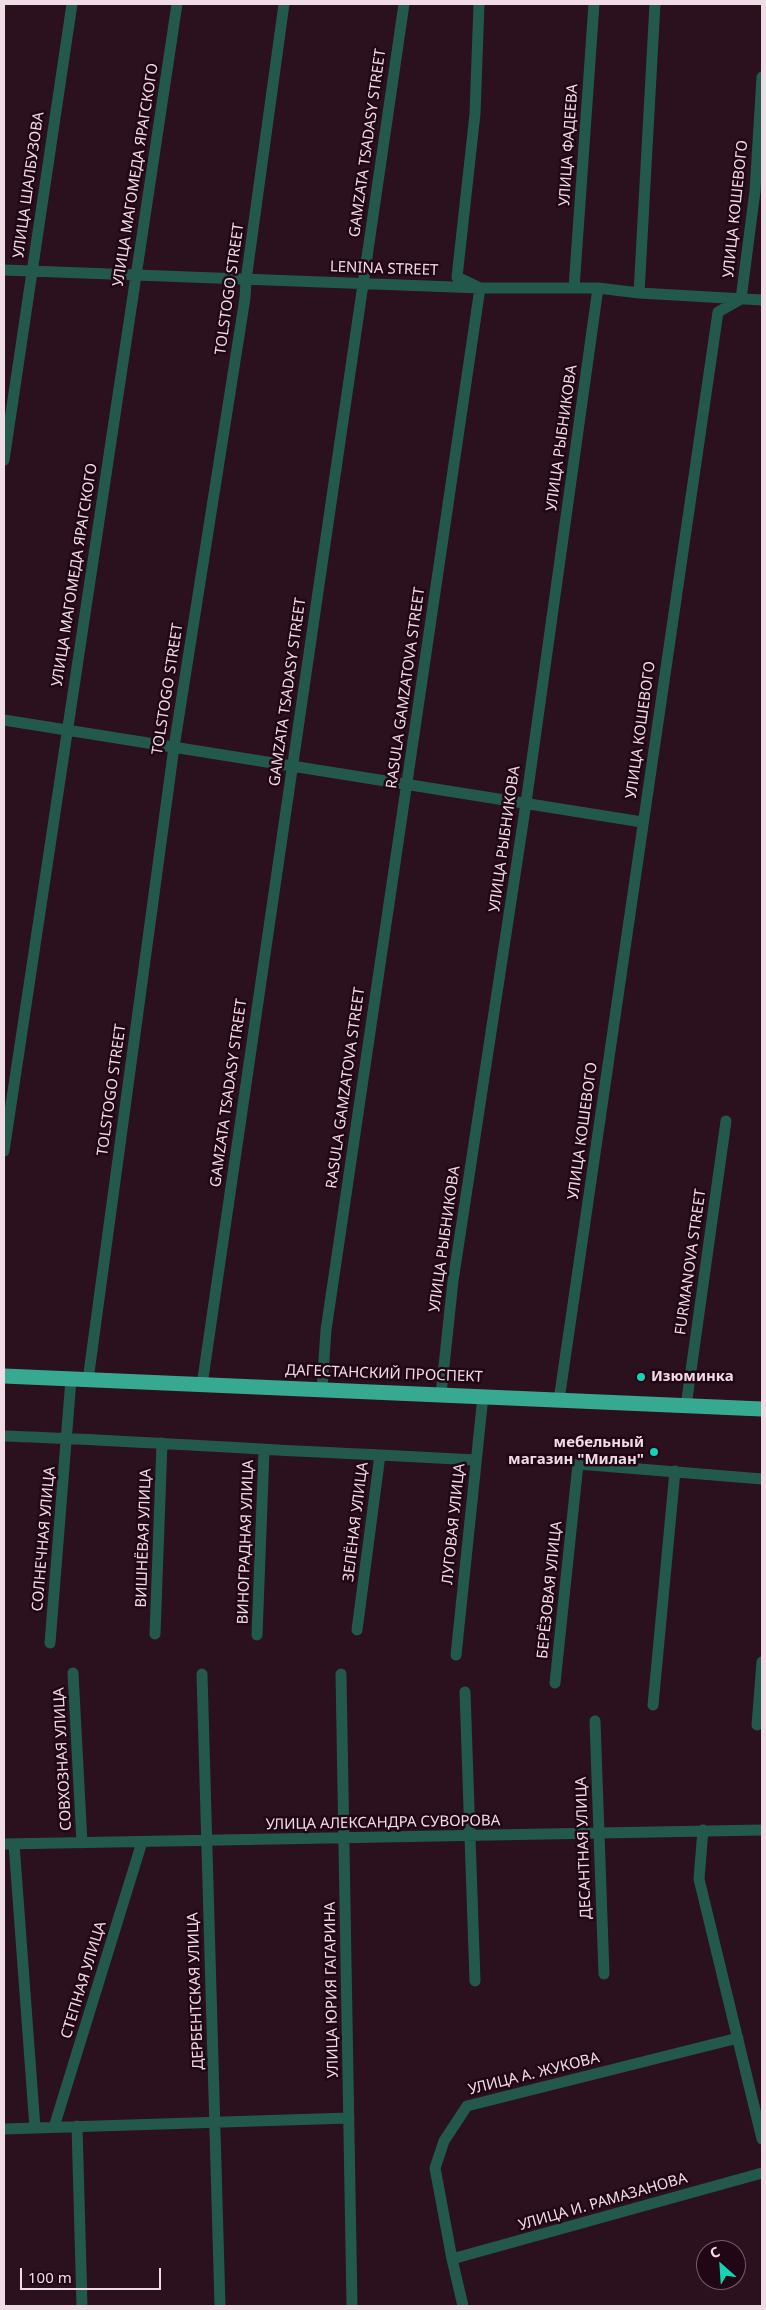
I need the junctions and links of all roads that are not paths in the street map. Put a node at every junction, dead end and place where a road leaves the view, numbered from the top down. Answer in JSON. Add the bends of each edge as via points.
{"nodes":[{"id":1,"x":72,"y":4,"type":"edge"},
{"id":2,"x":177,"y":4,"type":"edge"},
{"id":3,"x":284,"y":4,"type":"edge"},
{"id":4,"x":404,"y":4,"type":"edge"},
{"id":5,"x":479,"y":4,"type":"edge"},
{"id":6,"x":594,"y":4,"type":"edge"},
{"id":7,"x":655,"y":4,"type":"edge"},
{"id":8,"x":762,"y":77,"type":"edge"},
{"id":9,"x":4,"y":270,"type":"edge"},
{"id":10,"x":32,"y":270,"type":"junction"},
{"id":11,"x":136,"y":275,"type":"junction"},
{"id":12,"x":246,"y":280,"type":"junction"},
{"id":13,"x":363,"y":282,"type":"junction"},
{"id":14,"x":480,"y":288,"type":"junction"},
{"id":15,"x":574,"y":288,"type":"junction"},
{"id":16,"x":598,"y":288,"type":"junction"},
{"id":17,"x":640,"y":293,"type":"junction"},
{"id":18,"x":741,"y":299,"type":"junction"},
{"id":19,"x":762,"y":300,"type":"edge"},
{"id":20,"x":4,"y":460,"type":"edge"},
{"id":21,"x":4,"y":720,"type":"edge"},
{"id":22,"x":67,"y":730,"type":"junction"},
{"id":23,"x":174,"y":747,"type":"junction"},
{"id":24,"x":292,"y":766,"type":"junction"},
{"id":25,"x":406,"y":785,"type":"junction"},
{"id":26,"x":526,"y":803,"type":"junction"},
{"id":27,"x":642,"y":822,"type":"junction"},
{"id":28,"x":726,"y":1121,"type":"dead end"},
{"id":29,"x":4,"y":1152,"type":"edge"},
{"id":30,"x":4,"y":1376,"type":"edge"},
{"id":31,"x":71,"y":1379,"type":"junction"},
{"id":32,"x":88,"y":1380,"type":"junction"},
{"id":33,"x":202,"y":1385,"type":"junction"},
{"id":34,"x":322,"y":1389,"type":"junction"},
{"id":35,"x":442,"y":1394,"type":"junction"},
{"id":36,"x":483,"y":1396,"type":"junction"},
{"id":37,"x":559,"y":1400,"type":"junction"},
{"id":38,"x":686,"y":1406,"type":"junction"},
{"id":39,"x":762,"y":1409,"type":"edge"},
{"id":40,"x":4,"y":1436,"type":"edge"},
{"id":41,"x":68,"y":1438,"type":"junction"},
{"id":42,"x":162,"y":1443,"type":"junction"},
{"id":43,"x":264,"y":1450,"type":"junction"},
{"id":44,"x":380,"y":1455,"type":"junction"},
{"id":45,"x":476,"y":1460,"type":"junction"},
{"id":46,"x":675,"y":1471,"type":"junction"},
{"id":47,"x":762,"y":1479,"type":"edge"},
{"id":48,"x":356,"y":1630,"type":"dead end"},
{"id":49,"x":155,"y":1634,"type":"dead end"},
{"id":50,"x":257,"y":1635,"type":"dead end"},
{"id":51,"x":50,"y":1643,"type":"dead end"},
{"id":52,"x":456,"y":1655,"type":"dead end"},
{"id":53,"x":762,"y":1662,"type":"edge"},
{"id":54,"x":73,"y":1673,"type":"dead end"},
{"id":55,"x":202,"y":1674,"type":"dead end"},
{"id":56,"x":341,"y":1674,"type":"dead end"},
{"id":57,"x":555,"y":1683,"type":"dead end"},
{"id":58,"x":465,"y":1692,"type":"dead end"},
{"id":59,"x":652,"y":1705,"type":"dead end"},
{"id":60,"x":595,"y":1721,"type":"dead end"},
{"id":61,"x":757,"y":1725,"type":"dead end"},
{"id":62,"x":703,"y":1830,"type":"junction"},
{"id":63,"x":762,"y":1830,"type":"edge"},
{"id":64,"x":599,"y":1834,"type":"junction"},
{"id":65,"x":470,"y":1837,"type":"junction"},
{"id":66,"x":344,"y":1839,"type":"junction"},
{"id":67,"x":207,"y":1841,"type":"junction"},
{"id":68,"x":142,"y":1842,"type":"junction"},
{"id":69,"x":82,"y":1843,"type":"junction"},
{"id":70,"x":9,"y":1844,"type":"edge"},
{"id":71,"x":604,"y":1974,"type":"dead end"},
{"id":72,"x":475,"y":1981,"type":"dead end"},
{"id":73,"x":738,"y":2038,"type":"junction"},
{"id":74,"x":349,"y":2118,"type":"junction"},
{"id":75,"x":215,"y":2122,"type":"junction"},
{"id":76,"x":77,"y":2126,"type":"junction"},
{"id":77,"x":54,"y":2127,"type":"junction"},
{"id":78,"x":35,"y":2128,"type":"junction"},
{"id":79,"x":4,"y":2129,"type":"edge"},
{"id":80,"x":762,"y":2139,"type":"edge"},
{"id":81,"x":762,"y":2173,"type":"edge"},
{"id":82,"x":452,"y":2259,"type":"junction"},
{"id":83,"x":82,"y":2306,"type":"edge"},
{"id":84,"x":220,"y":2306,"type":"edge"},
{"id":85,"x":352,"y":2306,"type":"edge"},
{"id":86,"x":463,"y":2306,"type":"edge"}],
"edges":[{"from":1,"to":10,"type":"street","name":"УЛИЦА ШАЛБУЗОВА"},
{"from":2,"to":11,"type":"street","name":"УЛИЦА МАГОМЕДА ЯРАГСКОГО"},
{"from":3,"to":12,"type":"street","name":"TOLSTOGO STREET"},
{"from":4,"to":13,"type":"street","name":"GAMZATA TSADASY STREET"},
{"from":5,"to":14,"type":"street","via":[[475,114],[457,277]]},
{"from":6,"to":15,"type":"street","name":"УЛИЦА ФАДЕЕВА"},
{"from":7,"to":17,"type":"street"},
{"from":8,"to":18,"type":"street","name":"УЛИЦА КОШЕВОГО","via":[[755,191]]},
{"from":9,"to":10,"type":"street","name":"LENINA STREET"},
{"from":10,"to":11,"type":"street","name":"LENINA STREET"},
{"from":10,"to":20,"type":"street","name":"УЛИЦА ШАЛБУЗОВА"},
{"from":11,"to":12,"type":"street","name":"LENINA STREET"},
{"from":11,"to":22,"type":"street","name":"УЛИЦА МАГОМЕДА ЯРАГСКОГО"},
{"from":12,"to":13,"type":"street","name":"LENINA STREET"},
{"from":12,"to":23,"type":"street","name":"TOLSTOGO STREET"},
{"from":13,"to":14,"type":"street","name":"LENINA STREET"},
{"from":13,"to":24,"type":"street","name":"GAMZATA TSADASY STREET"},
{"from":14,"to":15,"type":"street","name":"LENINA STREET"},
{"from":14,"to":25,"type":"street","name":"RASULA GAMZATOVA STREET"},
{"from":15,"to":16,"type":"street","name":"LENINA STREET"},
{"from":16,"to":17,"type":"street","name":"LENINA STREET"},
{"from":16,"to":26,"type":"street","name":"УЛИЦА РЫБНИКОВА"},
{"from":17,"to":18,"type":"street","name":"LENINA STREET"},
{"from":18,"to":19,"type":"street","name":"LENINA STREET"},
{"from":18,"to":27,"type":"street","name":"УЛИЦА КОШЕВОГО","via":[[718,312]]},
{"from":21,"to":22,"type":"street"},
{"from":22,"to":23,"type":"street"},
{"from":22,"to":29,"type":"street","name":"УЛИЦА МАГОМЕДА ЯРАГСКОГО"},
{"from":23,"to":24,"type":"street"},
{"from":23,"to":32,"type":"street","name":"TOLSTOGO STREET"},
{"from":24,"to":25,"type":"street"},
{"from":24,"to":33,"type":"street","name":"GAMZATA TSADASY STREET"},
{"from":25,"to":26,"type":"street"},
{"from":25,"to":34,"type":"street","name":"RASULA GAMZATOVA STREET","via":[[326,1330]]},
{"from":26,"to":27,"type":"street"},
{"from":26,"to":35,"type":"street","name":"УЛИЦА РЫБНИКОВА","via":[[453,1280]]},
{"from":27,"to":37,"type":"street","name":"УЛИЦА КОШЕВОГО"},
{"from":28,"to":38,"type":"street","name":"FURMANOVA STREET"},
{"from":30,"to":31,"type":"highway","name":"ДАГЕСТАНСКИЙ ПРОСПЕКТ"},
{"from":31,"to":32,"type":"highway","name":"ДАГЕСТАНСКИЙ ПРОСПЕКТ"},
{"from":31,"to":41,"type":"street","name":"СОЛНЕЧНАЯ УЛИЦА"},
{"from":32,"to":33,"type":"highway","name":"ДАГЕСТАНСКИЙ ПРОСПЕКТ"},
{"from":33,"to":34,"type":"highway","name":"ДАГЕСТАНСКИЙ ПРОСПЕКТ"},
{"from":34,"to":35,"type":"highway","name":"ДАГЕСТАНСКИЙ ПРОСПЕКТ"},
{"from":35,"to":36,"type":"highway","name":"ДАГЕСТАНСКИЙ ПРОСПЕКТ"},
{"from":36,"to":37,"type":"highway","name":"ДАГЕСТАНСКИЙ ПРОСПЕКТ"},
{"from":36,"to":45,"type":"street","name":"ЛУГОВАЯ УЛИЦА"},
{"from":37,"to":38,"type":"highway","name":"ДАГЕСТАНСКИЙ ПРОСПЕКТ"},
{"from":38,"to":39,"type":"highway","name":"ДАГЕСТАНСКИЙ ПРОСПЕКТ"},
{"from":40,"to":41,"type":"street"},
{"from":41,"to":42,"type":"street"},
{"from":41,"to":51,"type":"street","name":"СОЛНЕЧНАЯ УЛИЦА"},
{"from":42,"to":43,"type":"street"},
{"from":42,"to":49,"type":"street","name":"ВИШНЁВАЯ УЛИЦА"},
{"from":43,"to":44,"type":"street"},
{"from":43,"to":50,"type":"street","name":"ВИНОГРАДНАЯ УЛИЦА"},
{"from":44,"to":45,"type":"street","name":"ЗЕЛЁНАЯ УЛИЦА"},
{"from":44,"to":48,"type":"street","name":"ЗЕЛЁНАЯ УЛИЦА"},
{"from":45,"to":52,"type":"street","name":"ЛУГОВАЯ УЛИЦА"},
{"from":46,"to":47,"type":"street"},
{"from":46,"to":57,"type":"street","name":"БЕРЁЗОВАЯ УЛИЦА","via":[[578,1464]]},
{"from":46,"to":59,"type":"street"},
{"from":53,"to":61,"type":"street"},
{"from":54,"to":69,"type":"street","name":"СОВХОЗНАЯ УЛИЦА"},
{"from":55,"to":67,"type":"street","name":"ДЕРБЕНТСКАЯ УЛИЦА"},
{"from":56,"to":66,"type":"street","name":"УЛИЦА ЮРИЯ ГАГАРИНА"},
{"from":58,"to":65,"type":"street"},
{"from":60,"to":64,"type":"street","name":"ДЕСАНТНАЯ УЛИЦА"},
{"from":62,"to":63,"type":"street","name":"УЛИЦА АЛЕКСАНДРА СУВОРОВА"},
{"from":62,"to":64,"type":"street","name":"УЛИЦА АЛЕКСАНДРА СУВОРОВА"},
{"from":62,"to":73,"type":"street","via":[[699,1880]]},
{"from":64,"to":65,"type":"street","name":"УЛИЦА АЛЕКСАНДРА СУВОРОВА"},
{"from":64,"to":71,"type":"street","name":"ДЕСАНТНАЯ УЛИЦА"},
{"from":65,"to":66,"type":"street","name":"УЛИЦА АЛЕКСАНДРА СУВОРОВА"},
{"from":65,"to":72,"type":"street"},
{"from":66,"to":67,"type":"street","name":"УЛИЦА АЛЕКСАНДРА СУВОРОВА"},
{"from":66,"to":74,"type":"street","name":"УЛИЦА ЮРИЯ ГАГАРИНА"},
{"from":67,"to":68,"type":"street","name":"УЛИЦА АЛЕКСАНДРА СУВОРОВА"},
{"from":67,"to":75,"type":"street","name":"ДЕРБЕНТСКАЯ УЛИЦА"},
{"from":68,"to":69,"type":"street","name":"УЛИЦА АЛЕКСАНДРА СУВОРОВА"},
{"from":68,"to":77,"type":"street","name":"СТЕПНАЯ УЛИЦА"},
{"from":69,"to":70,"type":"street","name":"УЛИЦА АЛЕКСАНДРА СУВОРОВА"},
{"from":70,"to":78,"type":"street"},
{"from":73,"to":80,"type":"street"},
{"from":73,"to":82,"type":"street","name":"УЛИЦА А. ЖУКОВА","via":[[467,2106],[444,2141],[435,2168]]},
{"from":74,"to":75,"type":"street"},
{"from":74,"to":85,"type":"street","name":"УЛИЦА ЮРИЯ ГАГАРИНА"},
{"from":75,"to":76,"type":"street"},
{"from":75,"to":84,"type":"street","name":"ДЕРБЕНТСКАЯ УЛИЦА"},
{"from":76,"to":77,"type":"street"},
{"from":76,"to":83,"type":"street"},
{"from":77,"to":78,"type":"street"},
{"from":78,"to":79,"type":"street"},
{"from":81,"to":82,"type":"street","name":"УЛИЦА И. РАМАЗАНОВА"},
{"from":82,"to":86,"type":"street","name":"УЛИЦА А. ЖУКОВА"}]}
